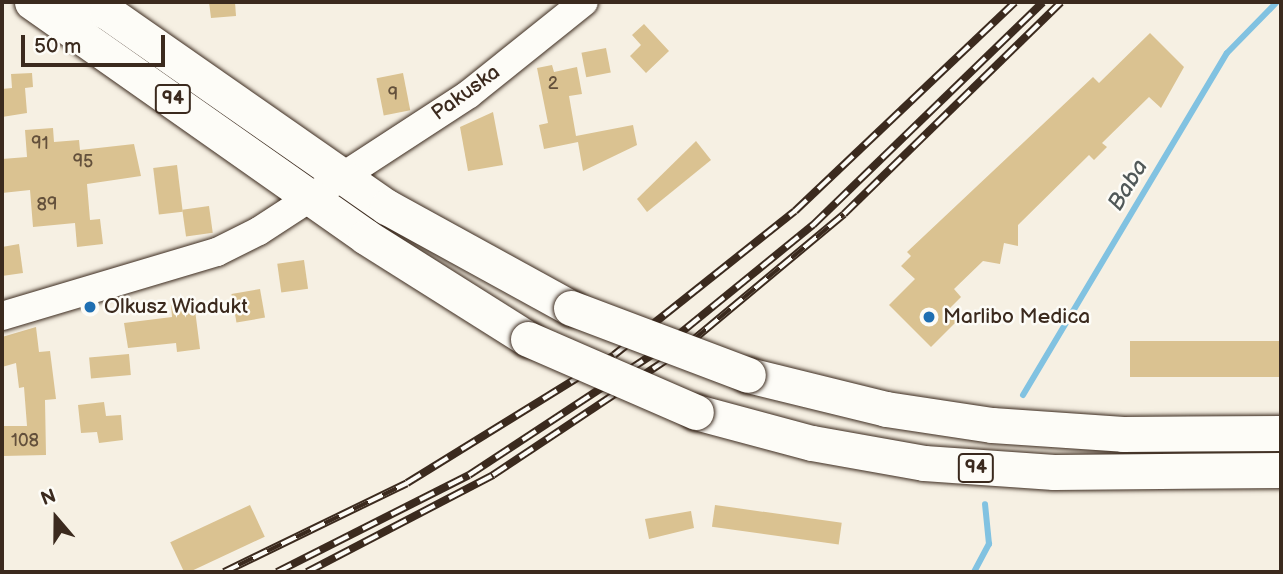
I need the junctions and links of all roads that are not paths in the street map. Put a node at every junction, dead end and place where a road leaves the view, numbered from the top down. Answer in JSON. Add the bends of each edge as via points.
{"nodes":[{"id":1,"x":32,"y":2,"type":"edge"},
{"id":2,"x":80,"y":2,"type":"edge"},
{"id":3,"x":584,"y":2,"type":"edge"},
{"id":4,"x":344,"y":177,"type":"junction"},
{"id":5,"x":313,"y":198,"type":"junction"},
{"id":6,"x":2,"y":316,"type":"edge"},
{"id":7,"x":1281,"y":433,"type":"edge"},
{"id":8,"x":1281,"y":470,"type":"edge"}],
"edges":[{"from":1,"to":5,"type":"main road","number":"94"},
{"from":2,"to":4,"type":"main road","number":"94","via":[[107,12]]},
{"from":3,"to":4,"type":"street","name":"Pakuska","via":[[469,94]]},
{"from":4,"to":5,"type":"street","name":"Pakuska"},
{"from":4,"to":7,"type":"main road","number":"94","bridge":true,"via":[[466,254],[571,308],[748,375],[886,409],[992,425],[1100,433]]},
{"from":5,"to":6,"type":"street","name":"Pakuska","via":[[217,251]]},
{"from":5,"to":8,"type":"main road","number":"94","bridge":true,"via":[[528,339],[696,412],[812,443],[924,463],[1054,472]]}]}
